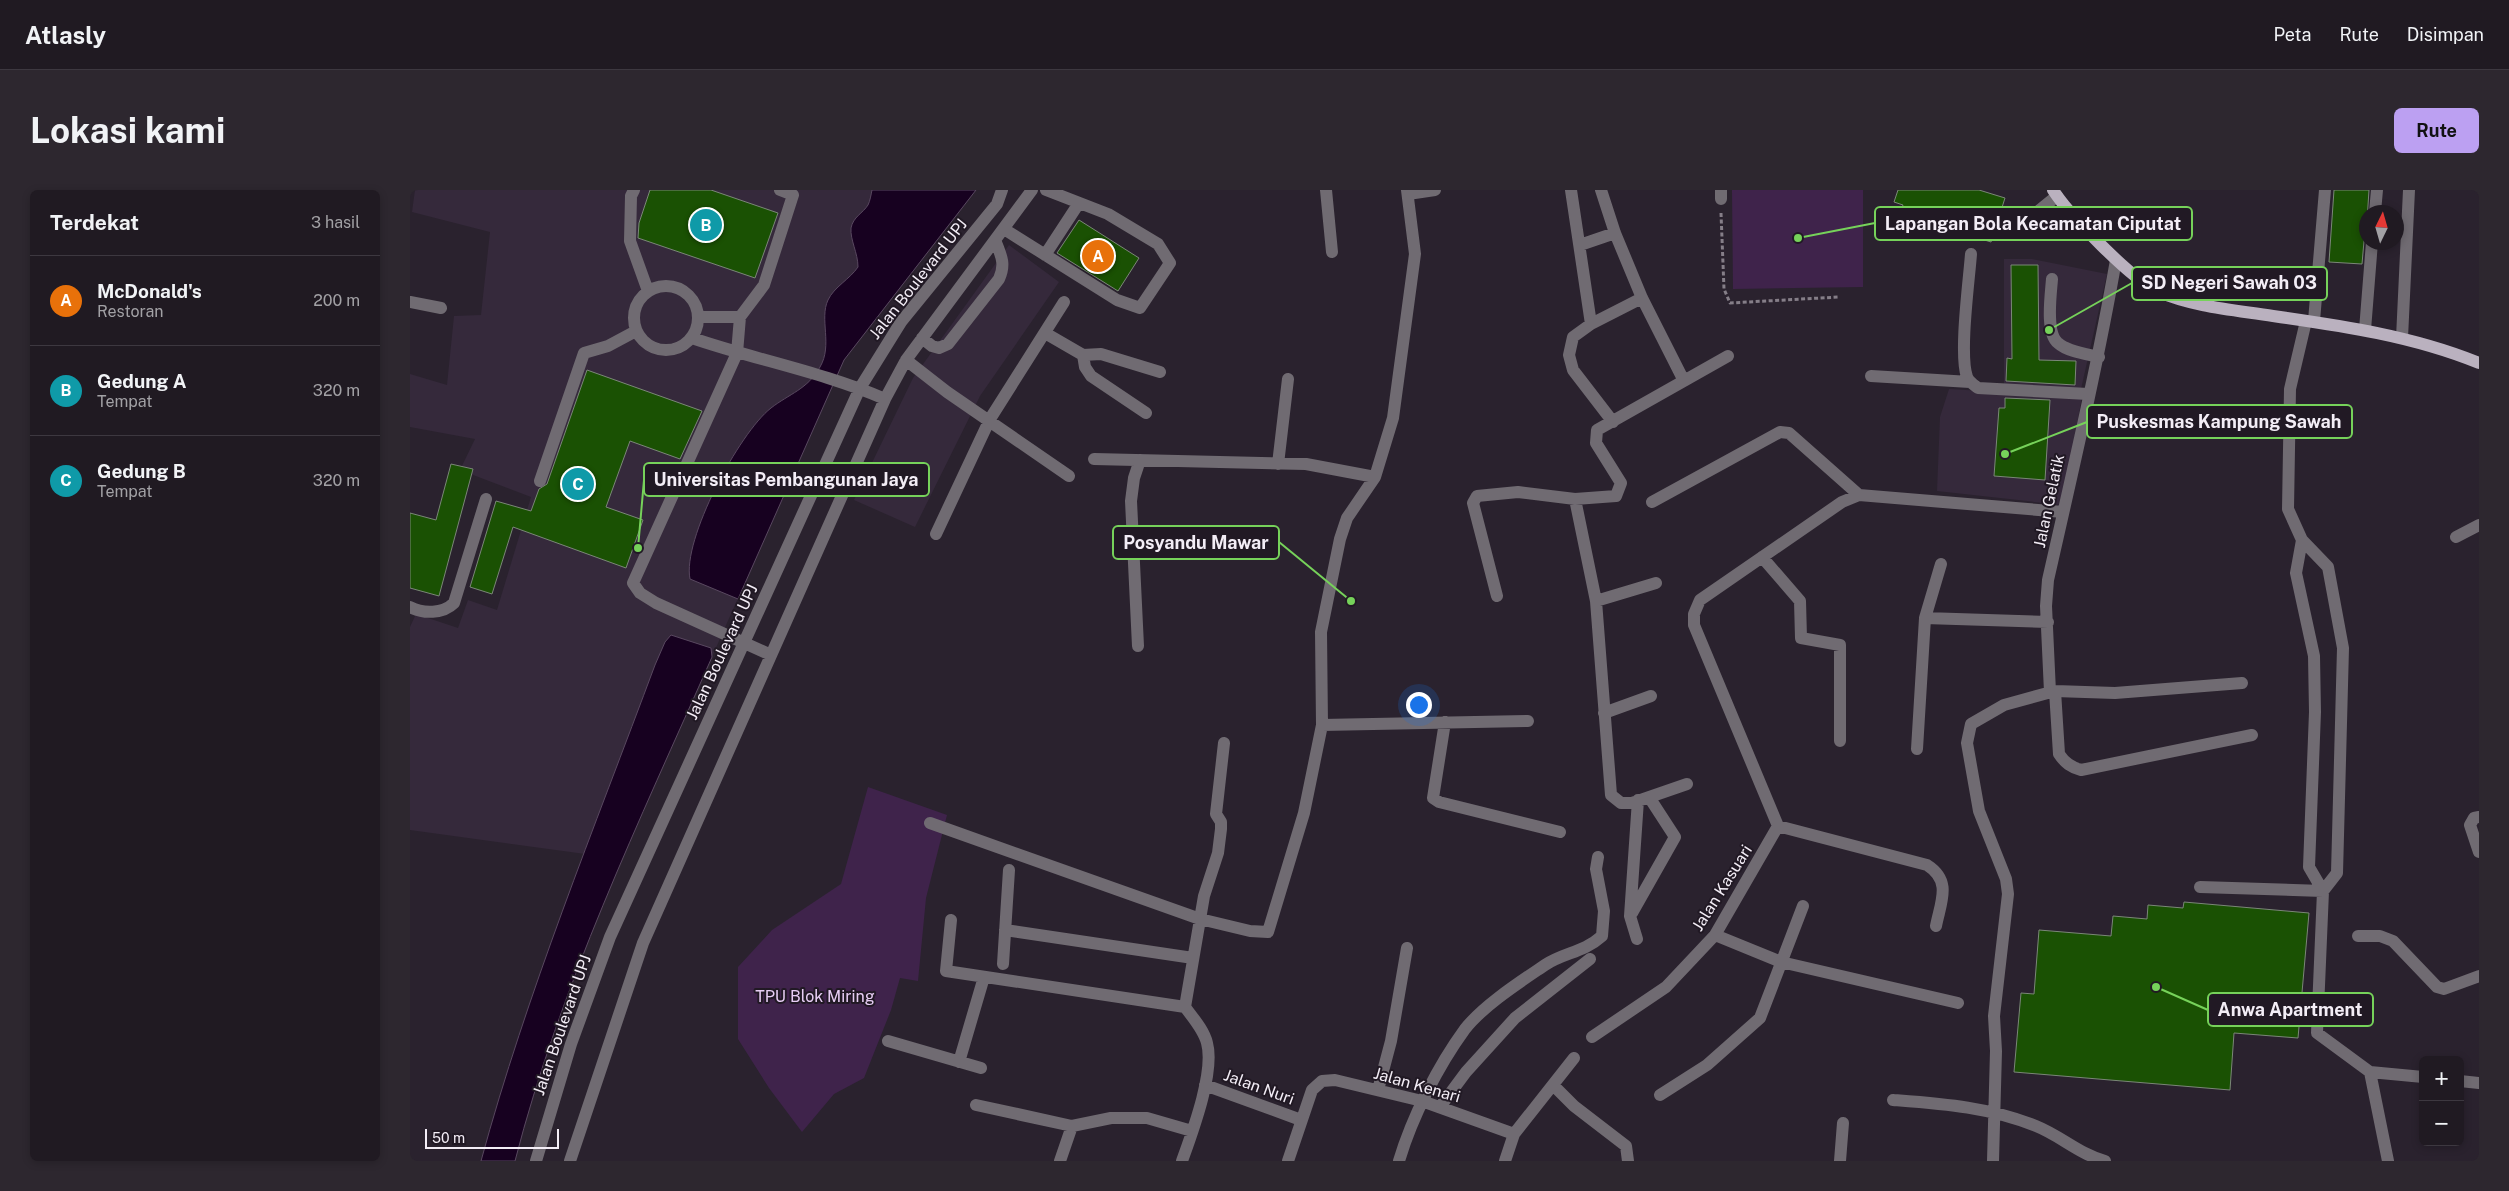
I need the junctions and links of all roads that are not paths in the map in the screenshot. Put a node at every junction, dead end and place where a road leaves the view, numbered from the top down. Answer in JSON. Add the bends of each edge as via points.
{"nodes":[{"id":1,"x":634,"y":190,"type":"edge"},
{"id":2,"x":780,"y":190,"type":"edge"},
{"id":3,"x":1002,"y":190,"type":"edge"},
{"id":4,"x":1032,"y":190,"type":"edge"},
{"id":5,"x":1046,"y":190,"type":"edge"},
{"id":6,"x":1326,"y":190,"type":"edge"},
{"id":7,"x":1434,"y":190,"type":"edge"},
{"id":8,"x":1571,"y":190,"type":"edge"},
{"id":9,"x":1601,"y":190,"type":"edge"},
{"id":10,"x":2325,"y":190,"type":"edge"},
{"id":11,"x":2377,"y":190,"type":"edge"},
{"id":12,"x":2409,"y":190,"type":"edge"},
{"id":13,"x":1407,"y":192,"type":"edge"},
{"id":14,"x":794,"y":193,"type":"edge"},
{"id":15,"x":2055,"y":193,"type":"edge"},
{"id":16,"x":1079,"y":203,"type":"junction"},
{"id":17,"x":2376,"y":205,"type":"edge"},
{"id":18,"x":2031,"y":217,"type":"dead end"},
{"id":19,"x":1004,"y":229,"type":"junction"},
{"id":20,"x":1614,"y":233,"type":"junction"},
{"id":21,"x":995,"y":240,"type":"junction"},
{"id":22,"x":1580,"y":245,"type":"junction"},
{"id":23,"x":2371,"y":250,"type":"edge"},
{"id":24,"x":1332,"y":252,"type":"dead end"},
{"id":25,"x":1971,"y":254,"type":"dead end"},
{"id":26,"x":1045,"y":255,"type":"junction"},
{"id":27,"x":2116,"y":260,"type":"junction"},
{"id":28,"x":2052,"y":278,"type":"dead end"},
{"id":29,"x":648,"y":291,"type":"junction"},
{"id":30,"x":1642,"y":298,"type":"junction"},
{"id":31,"x":410,"y":302,"type":"edge"},
{"id":32,"x":1064,"y":302,"type":"dead end"},
{"id":33,"x":442,"y":308,"type":"dead end"},
{"id":34,"x":698,"y":317,"type":"junction"},
{"id":35,"x":740,"y":317,"type":"junction"},
{"id":36,"x":2310,"y":321,"type":"junction"},
{"id":37,"x":1591,"y":324,"type":"junction"},
{"id":38,"x":2365,"y":330,"type":"junction"},
{"id":39,"x":636,"y":331,"type":"junction"},
{"id":40,"x":1045,"y":333,"type":"junction"},
{"id":41,"x":692,"y":338,"type":"junction"},
{"id":42,"x":922,"y":338,"type":"junction"},
{"id":43,"x":2402,"y":338,"type":"junction"},
{"id":44,"x":737,"y":353,"type":"junction"},
{"id":45,"x":1083,"y":355,"type":"junction"},
{"id":46,"x":1728,"y":356,"type":"dead end"},
{"id":47,"x":2099,"y":357,"type":"junction"},
{"id":48,"x":906,"y":360,"type":"junction"},
{"id":49,"x":2479,"y":363,"type":"edge"},
{"id":50,"x":1160,"y":372,"type":"dead end"},
{"id":51,"x":1870,"y":376,"type":"dead end"},
{"id":52,"x":1288,"y":379,"type":"dead end"},
{"id":53,"x":1684,"y":381,"type":"junction"},
{"id":54,"x":1970,"y":382,"type":"junction"},
{"id":55,"x":860,"y":388,"type":"junction"},
{"id":56,"x":2088,"y":394,"type":"junction"},
{"id":57,"x":885,"y":400,"type":"junction"},
{"id":58,"x":1146,"y":413,"type":"dead end"},
{"id":59,"x":990,"y":419,"type":"junction"},
{"id":60,"x":1613,"y":422,"type":"junction"},
{"id":61,"x":1094,"y":459,"type":"dead end"},
{"id":62,"x":1140,"y":460,"type":"junction"},
{"id":63,"x":1278,"y":464,"type":"junction"},
{"id":64,"x":1069,"y":476,"type":"dead end"},
{"id":65,"x":1376,"y":477,"type":"junction"},
{"id":66,"x":540,"y":481,"type":"dead end"},
{"id":67,"x":1859,"y":495,"type":"junction"},
{"id":68,"x":486,"y":499,"type":"dead end"},
{"id":69,"x":1575,"y":499,"type":"junction"},
{"id":70,"x":1652,"y":502,"type":"dead end"},
{"id":71,"x":2063,"y":512,"type":"junction"},
{"id":72,"x":2479,"y":525,"type":"edge"},
{"id":73,"x":936,"y":534,"type":"dead end"},
{"id":74,"x":2456,"y":537,"type":"dead end"},
{"id":75,"x":2302,"y":540,"type":"junction"},
{"id":76,"x":1762,"y":557,"type":"junction"},
{"id":77,"x":1941,"y":564,"type":"dead end"},
{"id":78,"x":1656,"y":583,"type":"dead end"},
{"id":79,"x":1497,"y":596,"type":"dead end"},
{"id":80,"x":1596,"y":601,"type":"junction"},
{"id":81,"x":410,"y":607,"type":"edge"},
{"id":82,"x":1925,"y":618,"type":"junction"},
{"id":83,"x":2048,"y":622,"type":"junction"},
{"id":84,"x":746,"y":643,"type":"junction"},
{"id":85,"x":1138,"y":646,"type":"dead end"},
{"id":86,"x":771,"y":656,"type":"junction"},
{"id":87,"x":2242,"y":683,"type":"dead end"},
{"id":88,"x":2052,"y":691,"type":"junction"},
{"id":89,"x":1651,"y":696,"type":"dead end"},
{"id":90,"x":1604,"y":713,"type":"junction"},
{"id":91,"x":1528,"y":721,"type":"dead end"},
{"id":92,"x":1445,"y":722,"type":"junction"},
{"id":93,"x":1322,"y":725,"type":"junction"},
{"id":94,"x":2252,"y":735,"type":"dead end"},
{"id":95,"x":1840,"y":741,"type":"dead end"},
{"id":96,"x":1224,"y":743,"type":"dead end"},
{"id":97,"x":1917,"y":749,"type":"dead end"},
{"id":98,"x":1687,"y":784,"type":"dead end"},
{"id":99,"x":1644,"y":799,"type":"junction"},
{"id":100,"x":2479,"y":817,"type":"edge"},
{"id":101,"x":930,"y":823,"type":"dead end"},
{"id":102,"x":1778,"y":826,"type":"junction"},
{"id":103,"x":1560,"y":832,"type":"dead end"},
{"id":104,"x":2479,"y":852,"type":"edge"},
{"id":105,"x":1598,"y":858,"type":"dead end"},
{"id":106,"x":1009,"y":870,"type":"dead end"},
{"id":107,"x":2200,"y":887,"type":"dead end"},
{"id":108,"x":2323,"y":891,"type":"junction"},
{"id":109,"x":1803,"y":906,"type":"dead end"},
{"id":110,"x":1630,"y":916,"type":"junction"},
{"id":111,"x":1200,"y":919,"type":"junction"},
{"id":112,"x":951,"y":920,"type":"dead end"},
{"id":113,"x":1936,"y":926,"type":"dead end"},
{"id":114,"x":1005,"y":930,"type":"junction"},
{"id":115,"x":1716,"y":935,"type":"junction"},
{"id":116,"x":2358,"y":936,"type":"dead end"},
{"id":117,"x":1637,"y":939,"type":"dead end"},
{"id":118,"x":1407,"y":948,"type":"dead end"},
{"id":119,"x":1193,"y":958,"type":"junction"},
{"id":120,"x":1590,"y":959,"type":"dead end"},
{"id":121,"x":1781,"y":962,"type":"junction"},
{"id":122,"x":1003,"y":964,"type":"dead end"},
{"id":123,"x":2479,"y":976,"type":"edge"},
{"id":124,"x":984,"y":977,"type":"junction"},
{"id":125,"x":1958,"y":1003,"type":"dead end"},
{"id":126,"x":1185,"y":1006,"type":"junction"},
{"id":127,"x":1592,"y":1036,"type":"dead end"},
{"id":128,"x":888,"y":1041,"type":"dead end"},
{"id":129,"x":1574,"y":1058,"type":"dead end"},
{"id":130,"x":959,"y":1062,"type":"junction"},
{"id":131,"x":982,"y":1068,"type":"dead end"},
{"id":132,"x":2370,"y":1072,"type":"junction"},
{"id":133,"x":2419,"y":1077,"type":"edge"},
{"id":134,"x":2464,"y":1081,"type":"edge"},
{"id":135,"x":2479,"y":1083,"type":"edge"},
{"id":136,"x":1205,"y":1085,"type":"junction"},
{"id":137,"x":1552,"y":1085,"type":"junction"},
{"id":138,"x":1378,"y":1090,"type":"junction"},
{"id":139,"x":1660,"y":1095,"type":"dead end"},
{"id":140,"x":1893,"y":1100,"type":"dead end"},
{"id":141,"x":1422,"y":1101,"type":"junction"},
{"id":142,"x":976,"y":1104,"type":"dead end"},
{"id":143,"x":1440,"y":1107,"type":"junction"},
{"id":144,"x":1994,"y":1111,"type":"junction"},
{"id":145,"x":1301,"y":1120,"type":"junction"},
{"id":146,"x":1843,"y":1123,"type":"dead end"},
{"id":147,"x":1072,"y":1126,"type":"junction"},
{"id":148,"x":1192,"y":1131,"type":"junction"},
{"id":149,"x":1514,"y":1134,"type":"junction"},
{"id":150,"x":536,"y":1161,"type":"edge"},
{"id":151,"x":570,"y":1161,"type":"edge"},
{"id":152,"x":1060,"y":1161,"type":"edge"},
{"id":153,"x":1182,"y":1161,"type":"edge"},
{"id":154,"x":1288,"y":1161,"type":"edge"},
{"id":155,"x":1400,"y":1161,"type":"edge"},
{"id":156,"x":1505,"y":1161,"type":"edge"},
{"id":157,"x":1628,"y":1161,"type":"edge"},
{"id":158,"x":1840,"y":1161,"type":"edge"},
{"id":159,"x":1993,"y":1161,"type":"edge"},
{"id":160,"x":2105,"y":1161,"type":"edge"},
{"id":161,"x":2388,"y":1161,"type":"edge"}],
"edges":[{"from":1,"to":29,"type":"street","via":[[630,241]]},
{"from":2,"to":14,"type":"street"},
{"from":3,"to":55,"type":"street","name":"Jalan Boulevard UPJ","via":[[997,204],[901,322]]},
{"from":4,"to":19,"type":"street"},
{"from":5,"to":16,"type":"street"},
{"from":6,"to":24,"type":"street"},
{"from":7,"to":13,"type":"street"},
{"from":8,"to":22,"type":"street"},
{"from":9,"to":20,"type":"street"},
{"from":10,"to":36,"type":"street"},
{"from":11,"to":17,"type":"street"},
{"from":12,"to":43,"type":"street"},
{"from":13,"to":65,"type":"street","via":[[1415,254],[1393,418]]},
{"from":14,"to":35,"type":"street","via":[[764,285]]},
{"from":15,"to":18,"type":"street"},
{"from":15,"to":27,"type":"main road"},
{"from":16,"to":26,"type":"street"},
{"from":16,"to":26,"type":"street","via":[[1108,214],[1158,244],[1170,262],[1140,308],[1117,300]]},
{"from":19,"to":21,"type":"street"},
{"from":19,"to":26,"type":"street"},
{"from":20,"to":22,"type":"street"},
{"from":20,"to":30,"type":"street"},
{"from":21,"to":42,"type":"street"},
{"from":21,"to":42,"type":"street","via":[[1004,260],[999,279],[948,344],[939,348]]},
{"from":22,"to":37,"type":"street"},
{"from":23,"to":38,"type":"street"},
{"from":25,"to":54,"type":"street","via":[[1965,350]]},
{"from":27,"to":36,"type":"main road","via":[[2157,291],[2197,304]]},
{"from":27,"to":47,"type":"street","name":"Jalan Gelatik"},
{"from":28,"to":47,"type":"street","via":[[2050,326],[2057,343]]},
{"from":29,"to":34,"type":"street","via":[[670,286],[681,290],[690,296]]},
{"from":29,"to":39,"type":"street","via":[[635,309]]},
{"from":30,"to":37,"type":"street"},
{"from":30,"to":53,"type":"street"},
{"from":31,"to":33,"type":"street"},
{"from":32,"to":40,"type":"street"},
{"from":34,"to":35,"type":"street"},
{"from":34,"to":41,"type":"street"},
{"from":35,"to":44,"type":"street"},
{"from":36,"to":38,"type":"main road"},
{"from":36,"to":75,"type":"street","via":[[2290,389],[2288,509]]},
{"from":37,"to":60,"type":"street","via":[[1573,337],[1569,355],[1573,370]]},
{"from":38,"to":43,"type":"main road"},
{"from":39,"to":41,"type":"street","via":[[651,347],[662,350],[684,346]]},
{"from":39,"to":66,"type":"street","via":[[608,346],[584,353]]},
{"from":40,"to":45,"type":"street"},
{"from":40,"to":59,"type":"street"},
{"from":41,"to":44,"type":"street"},
{"from":42,"to":48,"type":"street"},
{"from":43,"to":49,"type":"main road"},
{"from":44,"to":55,"type":"street","via":[[794,366]]},
{"from":44,"to":84,"type":"street","via":[[634,583],[640,593],[656,603]]},
{"from":45,"to":50,"type":"street","via":[[1101,354]]},
{"from":45,"to":58,"type":"street","via":[[1085,368],[1091,376]]},
{"from":46,"to":53,"type":"street"},
{"from":47,"to":56,"type":"street","name":"Jalan Gelatik"},
{"from":48,"to":57,"type":"street"},
{"from":48,"to":59,"type":"street","via":[[947,392]]},
{"from":51,"to":54,"type":"street"},
{"from":52,"to":63,"type":"street"},
{"from":53,"to":60,"type":"street"},
{"from":54,"to":56,"type":"street","via":[[1978,388]]},
{"from":55,"to":57,"type":"street"},
{"from":55,"to":84,"type":"street","name":"Jalan Boulevard UPJ"},
{"from":56,"to":71,"type":"street","name":"Jalan Gelatik"},
{"from":57,"to":86,"type":"street"},
{"from":59,"to":64,"type":"street"},
{"from":59,"to":73,"type":"street"},
{"from":60,"to":69,"type":"street","via":[[1597,430],[1596,442],[1621,483],[1620,490],[1616,496]]},
{"from":61,"to":62,"type":"street"},
{"from":62,"to":63,"type":"street"},
{"from":62,"to":85,"type":"street","via":[[1131,501]]},
{"from":63,"to":65,"type":"street","via":[[1306,464]]},
{"from":65,"to":93,"type":"street","via":[[1347,518],[1340,540],[1321,632]]},
{"from":67,"to":70,"type":"street","via":[[1789,433],[1780,432]]},
{"from":67,"to":71,"type":"street"},
{"from":67,"to":76,"type":"street","via":[[1842,502]]},
{"from":68,"to":81,"type":"street","via":[[454,603],[442,612]]},
{"from":69,"to":79,"type":"street","via":[[1518,492],[1474,499]]},
{"from":69,"to":80,"type":"street"},
{"from":71,"to":83,"type":"street","name":"Jalan Gelatik","via":[[2048,580]]},
{"from":72,"to":74,"type":"street"},
{"from":75,"to":108,"type":"street","via":[[2296,573],[2314,656],[2309,867]]},
{"from":75,"to":108,"type":"street","via":[[2328,568],[2343,648],[2337,873]]},
{"from":76,"to":95,"type":"street","via":[[1800,602],[1801,638],[1840,645]]},
{"from":76,"to":102,"type":"street","via":[[1700,600],[1694,614],[1694,625]]},
{"from":77,"to":82,"type":"street"},
{"from":78,"to":80,"type":"street"},
{"from":80,"to":90,"type":"street"},
{"from":82,"to":83,"type":"street"},
{"from":82,"to":97,"type":"street"},
{"from":83,"to":88,"type":"street","name":"Jalan Gelatik"},
{"from":84,"to":86,"type":"street"},
{"from":84,"to":150,"type":"street","name":"Jalan Boulevard UPJ","via":[[610,937],[571,1044]]},
{"from":86,"to":151,"type":"street","via":[[642,943]]},
{"from":87,"to":88,"type":"street","via":[[2115,693]]},
{"from":88,"to":94,"type":"street","name":"Jalan Gelatik","via":[[2060,754],[2064,762],[2081,770]]},
{"from":88,"to":144,"type":"street","via":[[2004,705],[1971,724],[1968,738],[1979,811],[2006,879],[2008,894],[1994,1016]]},
{"from":89,"to":90,"type":"street"},
{"from":90,"to":99,"type":"street","via":[[1611,795],[1621,802]]},
{"from":91,"to":92,"type":"street"},
{"from":92,"to":93,"type":"street"},
{"from":92,"to":103,"type":"street","via":[[1433,798]]},
{"from":93,"to":111,"type":"street","via":[[1304,813],[1268,932]]},
{"from":96,"to":111,"type":"street","via":[[1216,814],[1221,822],[1220,837]]},
{"from":98,"to":99,"type":"street"},
{"from":99,"to":110,"type":"street"},
{"from":99,"to":110,"type":"street","via":[[1675,836]]},
{"from":100,"to":104,"type":"street","via":[[2474,818],[2470,825]]},
{"from":101,"to":111,"type":"street"},
{"from":102,"to":113,"type":"street","via":[[1927,865],[1941,878],[1944,886]]},
{"from":102,"to":115,"type":"street","name":"Jalan Kasuari"},
{"from":105,"to":141,"type":"street","via":[[1596,869],[1604,911],[1602,936],[1590,947],[1554,960],[1506,992],[1466,1028]]},
{"from":106,"to":114,"type":"street"},
{"from":107,"to":108,"type":"street"},
{"from":108,"to":132,"type":"street","via":[[2317,1033]]},
{"from":109,"to":121,"type":"street"},
{"from":110,"to":117,"type":"street"},
{"from":111,"to":119,"type":"street"},
{"from":112,"to":124,"type":"street","via":[[946,971]]},
{"from":114,"to":119,"type":"street"},
{"from":114,"to":122,"type":"street"},
{"from":115,"to":121,"type":"street"},
{"from":115,"to":127,"type":"street","name":"Jalan Kasuari","via":[[1666,988]]},
{"from":116,"to":123,"type":"street","via":[[2380,936],[2393,941],[2437,987],[2444,989]]},
{"from":118,"to":138,"type":"street","via":[[1391,1041]]},
{"from":119,"to":126,"type":"street"},
{"from":120,"to":143,"type":"street","via":[[1515,1018],[1466,1072]]},
{"from":121,"to":125,"type":"street"},
{"from":121,"to":139,"type":"street","via":[[1760,1018],[1707,1065]]},
{"from":124,"to":126,"type":"street"},
{"from":124,"to":130,"type":"street"},
{"from":126,"to":136,"type":"street","via":[[1208,1044]]},
{"from":128,"to":130,"type":"street"},
{"from":129,"to":137,"type":"street"},
{"from":130,"to":131,"type":"street"},
{"from":132,"to":133,"type":"street"},
{"from":132,"to":161,"type":"street"},
{"from":134,"to":135,"type":"street"},
{"from":136,"to":145,"type":"street","name":"Jalan Nuri"},
{"from":136,"to":148,"type":"street"},
{"from":137,"to":149,"type":"street"},
{"from":137,"to":157,"type":"street","via":[[1626,1146]]},
{"from":138,"to":141,"type":"street","name":"Jalan Kenari"},
{"from":138,"to":145,"type":"street","name":"Jalan Kenari","via":[[1335,1080],[1322,1081],[1312,1090]]},
{"from":140,"to":144,"type":"street"},
{"from":141,"to":143,"type":"street","name":"Jalan Kenari"},
{"from":141,"to":155,"type":"street"},
{"from":142,"to":147,"type":"street"},
{"from":143,"to":149,"type":"street","name":"Jalan Kenari"},
{"from":144,"to":159,"type":"street"},
{"from":144,"to":160,"type":"street","via":[[2038,1127],[2083,1154]]},
{"from":145,"to":154,"type":"street"},
{"from":146,"to":158,"type":"street"},
{"from":147,"to":148,"type":"street","via":[[1111,1118],[1147,1118]]},
{"from":147,"to":152,"type":"street"},
{"from":148,"to":153,"type":"street"},
{"from":149,"to":156,"type":"street"}]}
